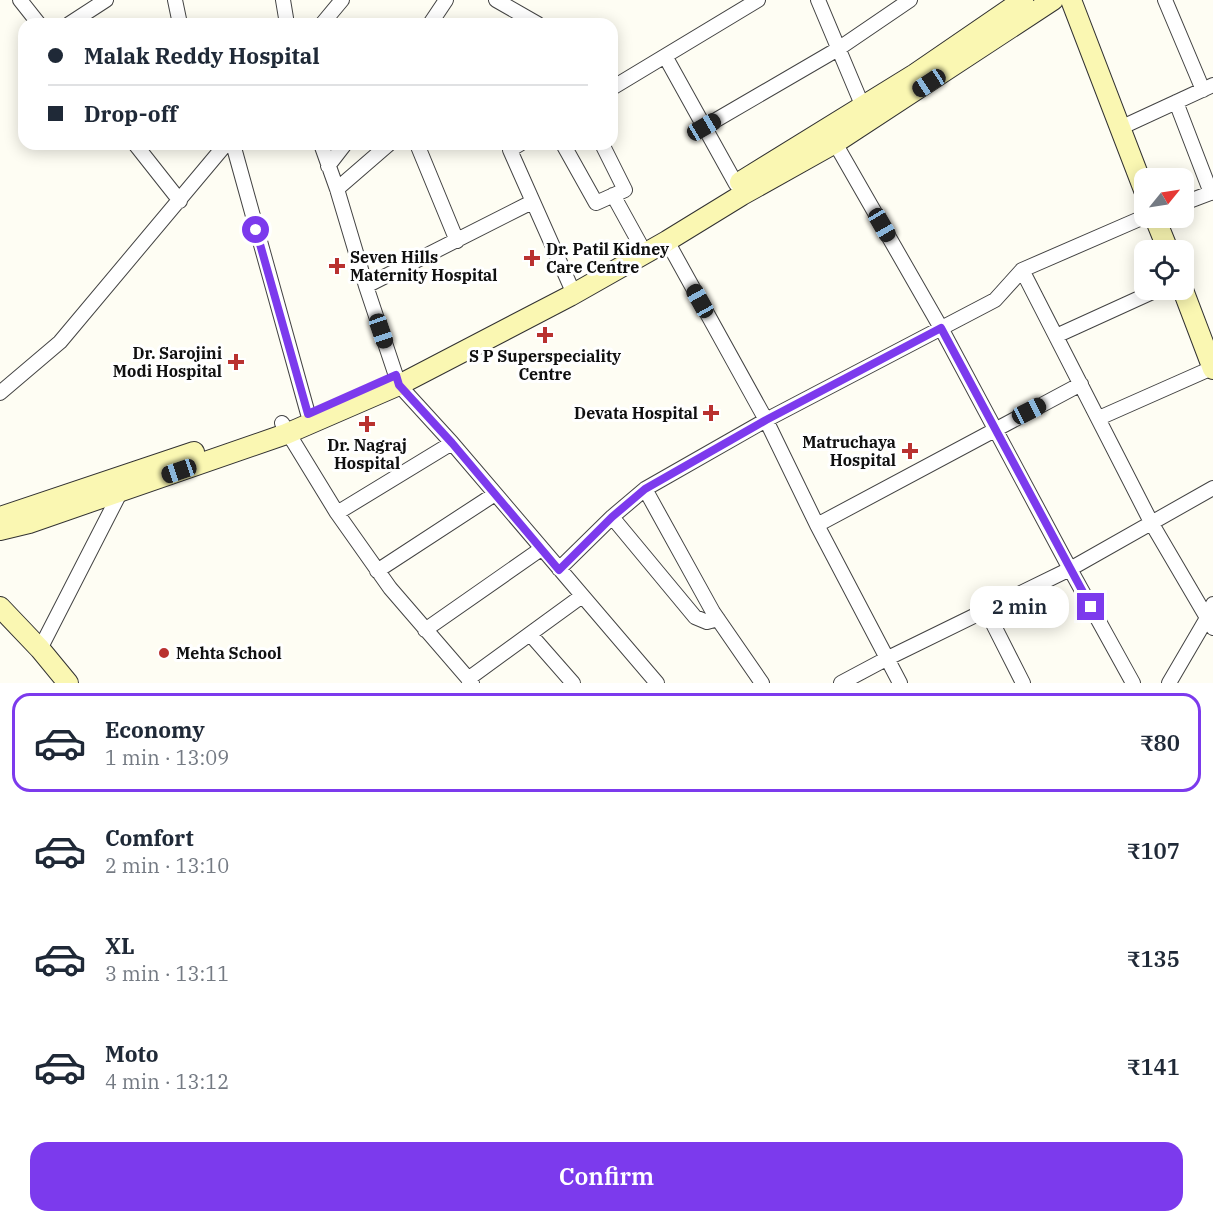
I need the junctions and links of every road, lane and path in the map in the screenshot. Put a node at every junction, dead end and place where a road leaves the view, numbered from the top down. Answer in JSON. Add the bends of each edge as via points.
{"nodes":[{"id":1,"x":20,"y":0,"type":"edge"},
{"id":2,"x":106,"y":0,"type":"edge"},
{"id":3,"x":175,"y":0,"type":"edge"},
{"id":4,"x":283,"y":0,"type":"edge"},
{"id":5,"x":342,"y":0,"type":"edge"},
{"id":6,"x":446,"y":0,"type":"edge"},
{"id":7,"x":496,"y":0,"type":"edge"},
{"id":8,"x":758,"y":0,"type":"edge"},
{"id":9,"x":818,"y":0,"type":"edge"},
{"id":10,"x":910,"y":0,"type":"edge"},
{"id":11,"x":1023,"y":0,"type":"edge"},
{"id":12,"x":1053,"y":0,"type":"edge"},
{"id":13,"x":1071,"y":0,"type":"edge"},
{"id":14,"x":1165,"y":0,"type":"edge"},
{"id":15,"x":34,"y":18,"type":"edge"},
{"id":16,"x":78,"y":18,"type":"edge"},
{"id":17,"x":179,"y":18,"type":"edge"},
{"id":18,"x":286,"y":18,"type":"edge"},
{"id":19,"x":327,"y":18,"type":"edge"},
{"id":20,"x":434,"y":18,"type":"edge"},
{"id":21,"x":528,"y":18,"type":"edge"},
{"id":22,"x":838,"y":49,"type":"junction"},
{"id":23,"x":665,"y":56,"type":"junction"},
{"id":24,"x":618,"y":84,"type":"edge"},
{"id":25,"x":1208,"y":87,"type":"edge"},
{"id":26,"x":1176,"y":102,"type":"junction"},
{"id":27,"x":862,"y":107,"type":"junction"},
{"id":28,"x":704,"y":127,"type":"junction"},
{"id":29,"x":1120,"y":128,"type":"junction"},
{"id":30,"x":836,"y":143,"type":"junction"},
{"id":31,"x":140,"y":150,"type":"edge"},
{"id":32,"x":221,"y":150,"type":"edge"},
{"id":33,"x":235,"y":150,"type":"edge"},
{"id":34,"x":323,"y":150,"type":"edge"},
{"id":35,"x":340,"y":150,"type":"edge"},
{"id":36,"x":382,"y":150,"type":"edge"},
{"id":37,"x":419,"y":150,"type":"edge"},
{"id":38,"x":513,"y":150,"type":"edge"},
{"id":39,"x":567,"y":150,"type":"edge"},
{"id":40,"x":605,"y":150,"type":"edge"},
{"id":41,"x":328,"y":166,"type":"junction"},
{"id":42,"x":1135,"y":168,"type":"edge"},
{"id":43,"x":736,"y":184,"type":"junction"},
{"id":44,"x":337,"y":189,"type":"junction"},
{"id":45,"x":1212,"y":192,"type":"edge"},
{"id":46,"x":613,"y":195,"type":"junction"},
{"id":47,"x":1194,"y":199,"type":"edge"},
{"id":48,"x":180,"y":201,"type":"junction"},
{"id":49,"x":532,"y":202,"type":"junction"},
{"id":50,"x":1134,"y":221,"type":"edge"},
{"id":51,"x":665,"y":236,"type":"junction"},
{"id":52,"x":457,"y":241,"type":"junction"},
{"id":53,"x":640,"y":244,"type":"junction"},
{"id":54,"x":1022,"y":270,"type":"junction"},
{"id":55,"x":366,"y":286,"type":"junction"},
{"id":56,"x":571,"y":289,"type":"junction"},
{"id":57,"x":1135,"y":300,"type":"edge"},
{"id":58,"x":1187,"y":300,"type":"edge"},
{"id":59,"x":941,"y":328,"type":"junction"},
{"id":60,"x":1056,"y":336,"type":"junction"},
{"id":61,"x":1213,"y":368,"type":"edge"},
{"id":62,"x":398,"y":380,"type":"junction"},
{"id":63,"x":1081,"y":384,"type":"junction"},
{"id":64,"x":0,"y":393,"type":"edge"},
{"id":65,"x":308,"y":414,"type":"junction"},
{"id":66,"x":1099,"y":418,"type":"junction"},
{"id":67,"x":766,"y":420,"type":"junction"},
{"id":68,"x":284,"y":428,"type":"junction"},
{"id":69,"x":995,"y":428,"type":"junction"},
{"id":70,"x":452,"y":443,"type":"junction"},
{"id":71,"x":119,"y":484,"type":"junction"},
{"id":72,"x":1213,"y":488,"type":"edge"},
{"id":73,"x":645,"y":489,"type":"junction"},
{"id":74,"x":495,"y":494,"type":"junction"},
{"id":75,"x":337,"y":513,"type":"junction"},
{"id":76,"x":0,"y":517,"type":"edge"},
{"id":77,"x":612,"y":517,"type":"junction"},
{"id":78,"x":1152,"y":524,"type":"junction"},
{"id":79,"x":817,"y":525,"type":"junction"},
{"id":80,"x":0,"y":530,"type":"edge"},
{"id":81,"x":541,"y":549,"type":"junction"},
{"id":82,"x":1070,"y":569,"type":"junction"},
{"id":83,"x":559,"y":570,"type":"junction"},
{"id":84,"x":378,"y":571,"type":"junction"},
{"id":85,"x":582,"y":596,"type":"junction"},
{"id":86,"x":1213,"y":604,"type":"edge"},
{"id":87,"x":0,"y":607,"type":"edge"},
{"id":88,"x":986,"y":610,"type":"junction"},
{"id":89,"x":718,"y":619,"type":"junction"},
{"id":90,"x":1210,"y":623,"type":"edge"},
{"id":91,"x":426,"y":630,"type":"junction"},
{"id":92,"x":530,"y":634,"type":"junction"},
{"id":93,"x":40,"y":649,"type":"junction"},
{"id":94,"x":886,"y":659,"type":"junction"},
{"id":95,"x":470,"y":681,"type":"edge"},
{"id":96,"x":68,"y":683,"type":"edge"},
{"id":97,"x":573,"y":683,"type":"edge"},
{"id":98,"x":657,"y":683,"type":"edge"},
{"id":99,"x":762,"y":683,"type":"edge"},
{"id":100,"x":841,"y":683,"type":"edge"},
{"id":101,"x":900,"y":683,"type":"edge"},
{"id":102,"x":1023,"y":683,"type":"edge"},
{"id":103,"x":1133,"y":683,"type":"edge"},
{"id":104,"x":1169,"y":683,"type":"edge"}],
"edges":[{"from":1,"to":15,"type":"street"},
{"from":2,"to":16,"type":"street"},
{"from":3,"to":17,"type":"street"},
{"from":4,"to":18,"type":"street"},
{"from":5,"to":19,"type":"street"},
{"from":6,"to":20,"type":"street"},
{"from":7,"to":21,"type":"street"},
{"from":8,"to":23,"type":"street"},
{"from":9,"to":22,"type":"street"},
{"from":10,"to":22,"type":"street"},
{"from":11,"to":27,"type":"main road"},
{"from":12,"to":30,"type":"main road"},
{"from":13,"to":29,"type":"main road"},
{"from":14,"to":25,"type":"street"},
{"from":22,"to":27,"type":"street"},
{"from":22,"to":28,"type":"street"},
{"from":23,"to":24,"type":"street"},
{"from":23,"to":28,"type":"street"},
{"from":25,"to":26,"type":"street"},
{"from":26,"to":29,"type":"street"},
{"from":26,"to":45,"type":"street"},
{"from":27,"to":43,"type":"main road"},
{"from":28,"to":43,"type":"street"},
{"from":29,"to":42,"type":"main road"},
{"from":30,"to":51,"type":"main road"},
{"from":30,"to":59,"type":"street"},
{"from":31,"to":48,"type":"street"},
{"from":32,"to":48,"type":"street"},
{"from":33,"to":65,"type":"street"},
{"from":34,"to":41,"type":"street"},
{"from":35,"to":41,"type":"street"},
{"from":36,"to":44,"type":"street"},
{"from":37,"to":52,"type":"street"},
{"from":38,"to":49,"type":"street"},
{"from":39,"to":46,"type":"street","via":[[596,203]]},
{"from":40,"to":46,"type":"street","via":[[625,190]]},
{"from":41,"to":44,"type":"street"},
{"from":43,"to":51,"type":"main road"},
{"from":44,"to":55,"type":"street"},
{"from":45,"to":47,"type":"street"},
{"from":46,"to":53,"type":"street"},
{"from":48,"to":64,"type":"street","via":[[60,342]]},
{"from":49,"to":52,"type":"street"},
{"from":49,"to":56,"type":"street"},
{"from":50,"to":54,"type":"street"},
{"from":51,"to":53,"type":"main road"},
{"from":51,"to":56,"type":"main road"},
{"from":51,"to":67,"type":"street"},
{"from":52,"to":55,"type":"street"},
{"from":53,"to":56,"type":"main road"},
{"from":54,"to":59,"type":"street","via":[[994,300]]},
{"from":54,"to":60,"type":"street"},
{"from":55,"to":62,"type":"street"},
{"from":56,"to":62,"type":"main road"},
{"from":57,"to":60,"type":"street"},
{"from":58,"to":61,"type":"main road"},
{"from":59,"to":67,"type":"street"},
{"from":59,"to":69,"type":"street"},
{"from":60,"to":63,"type":"street"},
{"from":61,"to":66,"type":"street"},
{"from":62,"to":65,"type":"main road"},
{"from":62,"to":68,"type":"main road"},
{"from":62,"to":70,"type":"street"},
{"from":63,"to":66,"type":"street"},
{"from":63,"to":69,"type":"street"},
{"from":65,"to":68,"type":"main road"},
{"from":66,"to":78,"type":"street"},
{"from":67,"to":73,"type":"street"},
{"from":67,"to":79,"type":"street"},
{"from":68,"to":71,"type":"main road"},
{"from":68,"to":75,"type":"street"},
{"from":69,"to":79,"type":"street"},
{"from":69,"to":82,"type":"street"},
{"from":70,"to":74,"type":"street"},
{"from":70,"to":75,"type":"street"},
{"from":71,"to":76,"type":"main road"},
{"from":71,"to":80,"type":"main road","via":[[29,523]]},
{"from":71,"to":93,"type":"street"},
{"from":72,"to":78,"type":"street"},
{"from":73,"to":77,"type":"street"},
{"from":73,"to":89,"type":"street"},
{"from":74,"to":81,"type":"street"},
{"from":74,"to":84,"type":"street"},
{"from":75,"to":84,"type":"street"},
{"from":77,"to":83,"type":"street"},
{"from":77,"to":89,"type":"street","via":[[695,617],[707,622]]},
{"from":78,"to":82,"type":"street"},
{"from":78,"to":90,"type":"street"},
{"from":79,"to":94,"type":"street"},
{"from":81,"to":83,"type":"street"},
{"from":81,"to":91,"type":"street"},
{"from":82,"to":88,"type":"street"},
{"from":82,"to":103,"type":"street"},
{"from":83,"to":85,"type":"street"},
{"from":84,"to":91,"type":"street"},
{"from":85,"to":92,"type":"street"},
{"from":85,"to":98,"type":"street"},
{"from":86,"to":90,"type":"street"},
{"from":87,"to":93,"type":"main road"},
{"from":88,"to":94,"type":"street"},
{"from":88,"to":102,"type":"street"},
{"from":89,"to":99,"type":"street"},
{"from":90,"to":104,"type":"street"},
{"from":91,"to":95,"type":"street"},
{"from":92,"to":95,"type":"street"},
{"from":92,"to":97,"type":"street"},
{"from":93,"to":96,"type":"main road"},
{"from":94,"to":100,"type":"street"},
{"from":94,"to":101,"type":"street"}]}
